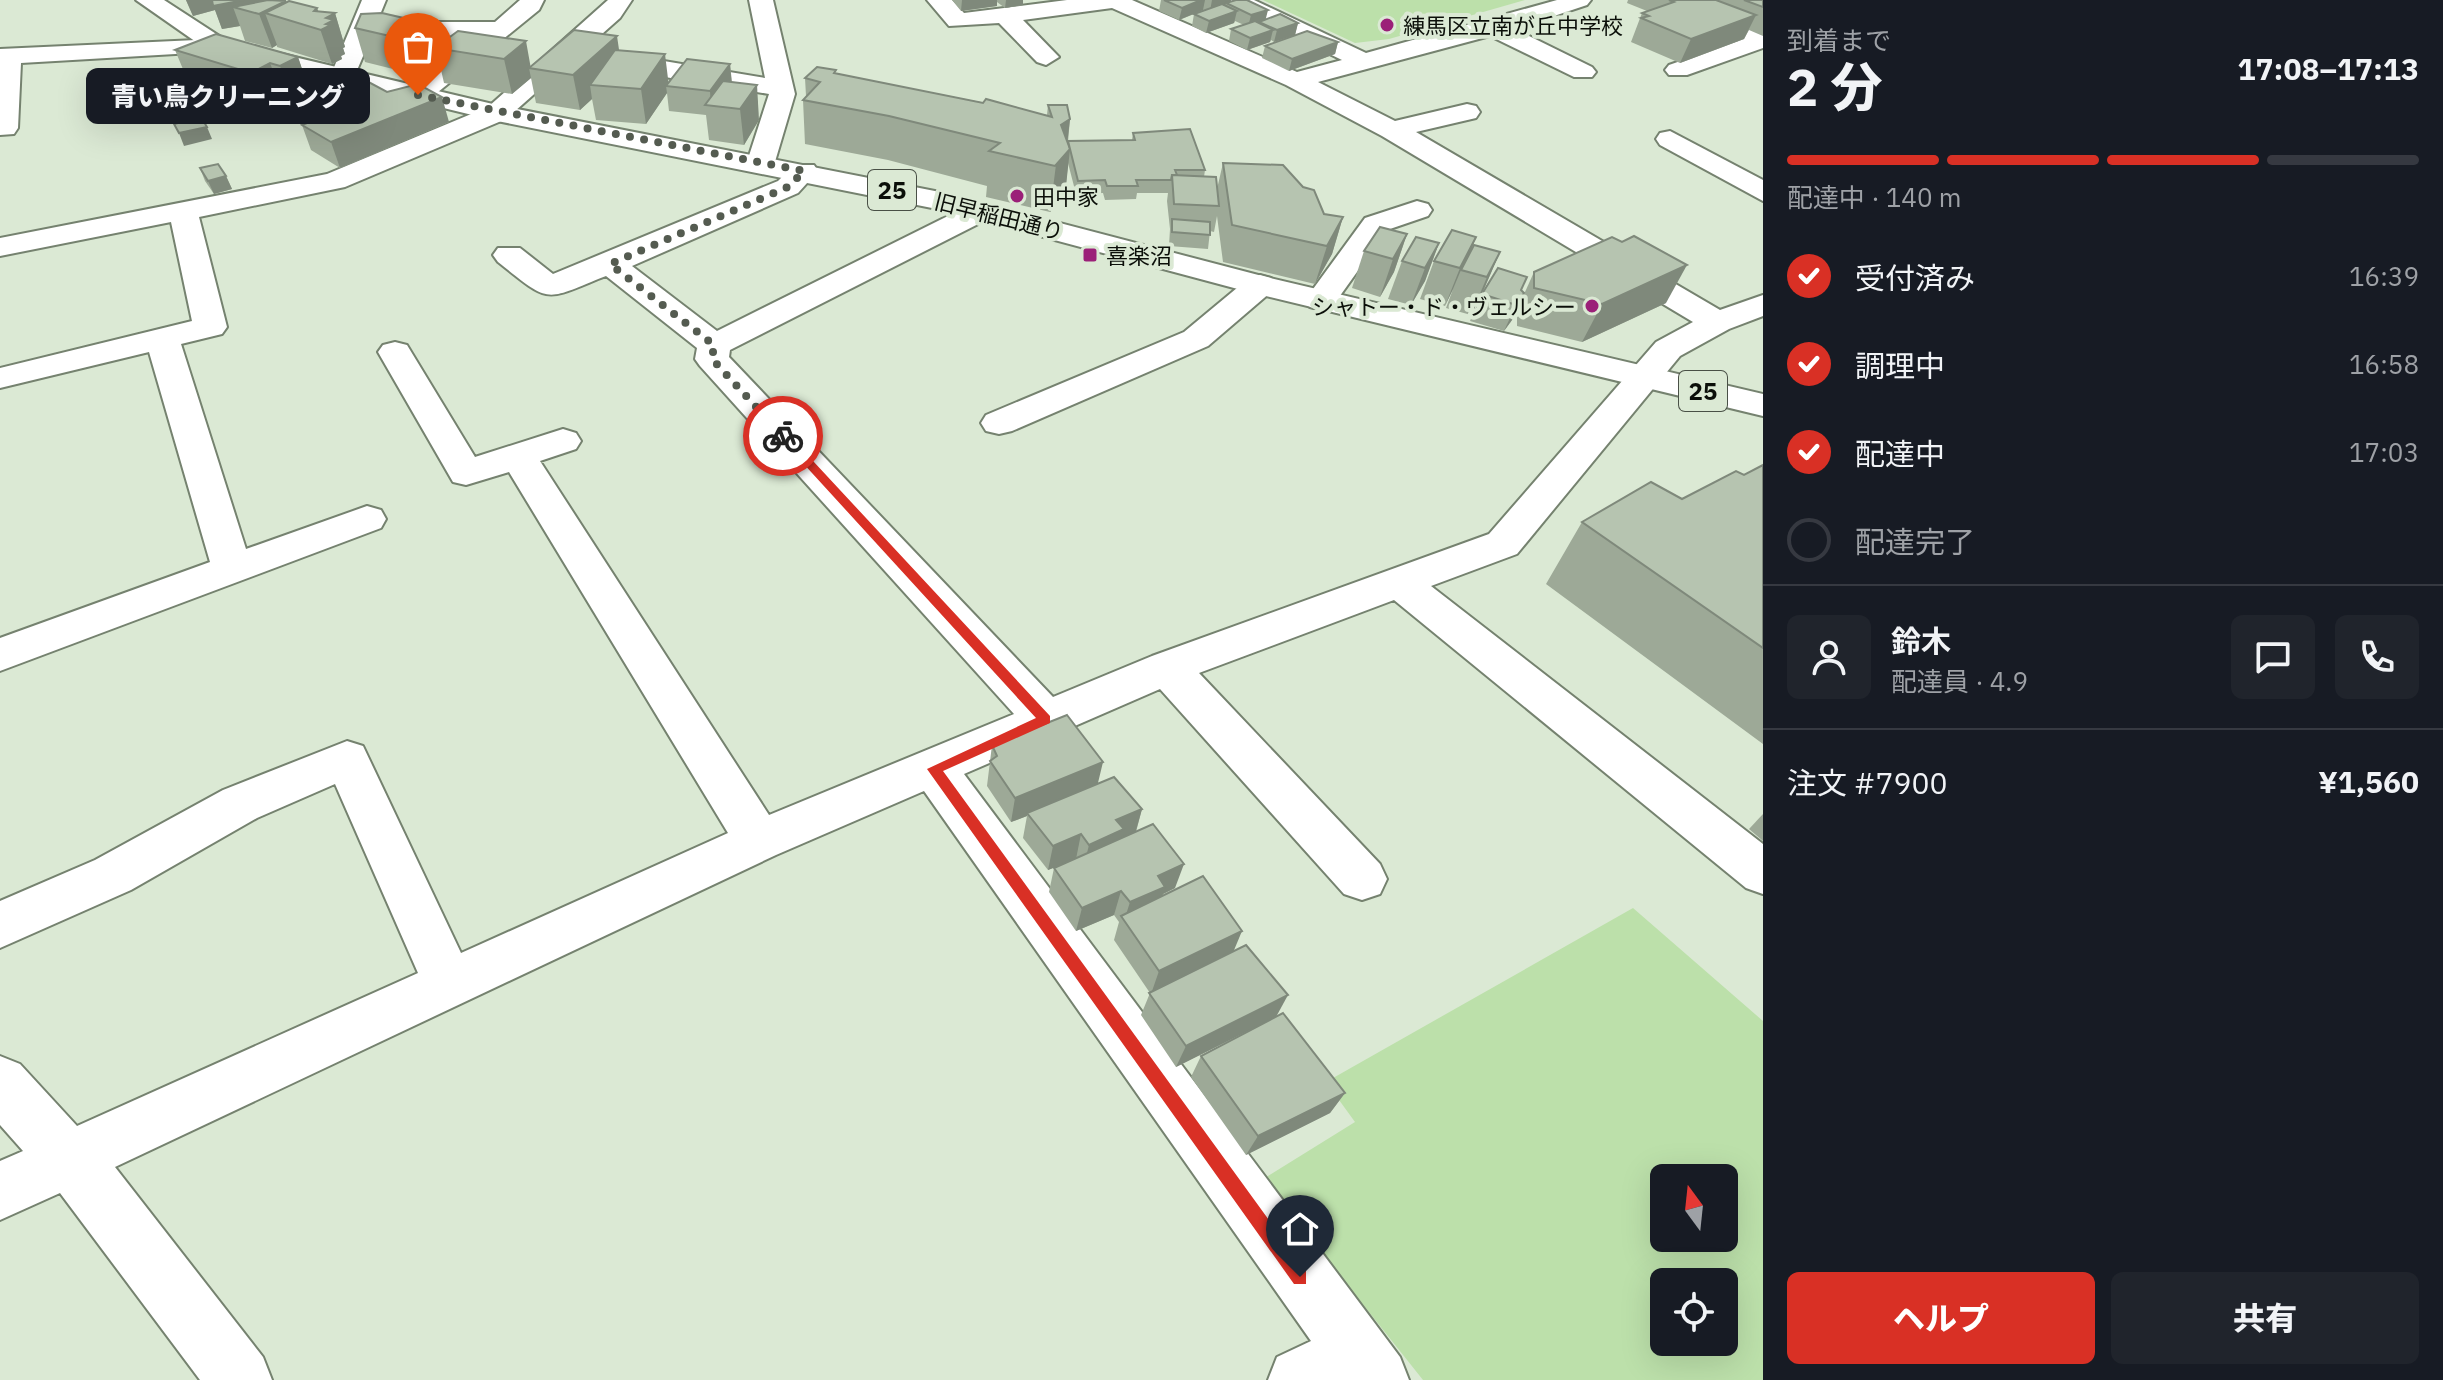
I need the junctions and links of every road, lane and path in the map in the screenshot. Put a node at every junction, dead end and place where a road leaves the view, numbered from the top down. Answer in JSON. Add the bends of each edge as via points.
{"nodes":[{"id":1,"x":148,"y":0,"type":"edge"},
{"id":2,"x":374,"y":0,"type":"edge"},
{"id":3,"x":532,"y":0,"type":"edge"},
{"id":4,"x":620,"y":0,"type":"edge"},
{"id":5,"x":761,"y":0,"type":"edge"},
{"id":6,"x":939,"y":0,"type":"edge"},
{"id":7,"x":1115,"y":0,"type":"edge"},
{"id":8,"x":1235,"y":0,"type":"edge"},
{"id":9,"x":1579,"y":0,"type":"edge"},
{"id":10,"x":1660,"y":0,"type":"edge"},
{"id":11,"x":1005,"y":15,"type":"junction"},
{"id":12,"x":1493,"y":28,"type":"junction"},
{"id":13,"x":362,"y":29,"type":"junction"},
{"id":14,"x":500,"y":29,"type":"junction"},
{"id":15,"x":218,"y":46,"type":"junction"},
{"id":16,"x":4,"y":57,"type":"edge"},
{"id":17,"x":1046,"y":57,"type":"dead end"},
{"id":18,"x":1366,"y":61,"type":"junction"},
{"id":19,"x":622,"y":62,"type":"edge"},
{"id":20,"x":1678,"y":70,"type":"dead end"},
{"id":21,"x":1583,"y":72,"type":"dead end"},
{"id":22,"x":343,"y":77,"type":"junction"},
{"id":23,"x":1295,"y":80,"type":"junction"},
{"id":24,"x":781,"y":88,"type":"junction"},
{"id":25,"x":418,"y":95,"type":"junction"},
{"id":26,"x":1467,"y":112,"type":"dead end"},
{"id":27,"x":497,"y":113,"type":"junction"},
{"id":28,"x":4,"y":128,"type":"dead end"},
{"id":29,"x":1392,"y":130,"type":"junction"},
{"id":30,"x":1670,"y":139,"type":"dead end"},
{"id":31,"x":760,"y":165,"type":"junction"},
{"id":32,"x":804,"y":171,"type":"junction"},
{"id":33,"x":1763,"y":192,"type":"edge"},
{"id":34,"x":1417,"y":210,"type":"dead end"},
{"id":35,"x":183,"y":211,"type":"junction"},
{"id":36,"x":981,"y":211,"type":"junction"},
{"id":37,"x":0,"y":247,"type":"edge"},
{"id":38,"x":509,"y":255,"type":"dead end"},
{"id":39,"x":610,"y":264,"type":"junction"},
{"id":40,"x":1260,"y":285,"type":"junction"},
{"id":41,"x":1321,"y":300,"type":"junction"},
{"id":42,"x":1763,"y":305,"type":"edge"},
{"id":43,"x":1717,"y":322,"type":"junction"},
{"id":44,"x":162,"y":338,"type":"junction"},
{"id":45,"x":714,"y":345,"type":"junction"},
{"id":46,"x":395,"y":352,"type":"dead end"},
{"id":47,"x":1643,"y":377,"type":"junction"},
{"id":48,"x":0,"y":378,"type":"edge"},
{"id":49,"x":1763,"y":405,"type":"edge"},
{"id":50,"x":999,"y":423,"type":"dead end"},
{"id":51,"x":563,"y":441,"type":"dead end"},
{"id":52,"x":518,"y":456,"type":"junction"},
{"id":53,"x":367,"y":519,"type":"dead end"},
{"id":54,"x":232,"y":569,"type":"junction"},
{"id":55,"x":1400,"y":583,"type":"junction"},
{"id":56,"x":0,"y":655,"type":"edge"},
{"id":57,"x":1167,"y":668,"type":"junction"},
{"id":58,"x":1046,"y":719,"type":"junction"},
{"id":59,"x":934,"y":769,"type":"junction"},
{"id":60,"x":759,"y":841,"type":"junction"},
{"id":61,"x":1763,"y":873,"type":"edge"},
{"id":62,"x":1362,"y":879,"type":"dead end"},
{"id":63,"x":0,"y":925,"type":"edge"},
{"id":64,"x":448,"y":982,"type":"junction"},
{"id":65,"x":0,"y":1083,"type":"edge"},
{"id":66,"x":69,"y":1158,"type":"junction"},
{"id":67,"x":0,"y":1191,"type":"edge"},
{"id":68,"x":1366,"y":1367,"type":"edge"},
{"id":69,"x":240,"y":1380,"type":"edge"},
{"id":70,"x":1300,"y":1380,"type":"edge"}],
"edges":[{"from":1,"to":15,"type":"street","name":"旧早稲田通り","number":"25"},
{"from":2,"to":13,"type":"street"},
{"from":3,"to":14,"type":"street"},
{"from":4,"to":27,"type":"street","via":[[612,13]]},
{"from":5,"to":24,"type":"street"},
{"from":6,"to":11,"type":"street","via":[[958,21]]},
{"from":7,"to":11,"type":"street"},
{"from":7,"to":23,"type":"street"},
{"from":8,"to":18,"type":"street"},
{"from":9,"to":12,"type":"street"},
{"from":10,"to":20,"type":"street","via":[[1760,41]]},
{"from":11,"to":17,"type":"street"},
{"from":12,"to":18,"type":"street"},
{"from":12,"to":21,"type":"street"},
{"from":13,"to":14,"type":"street"},
{"from":13,"to":22,"type":"street"},
{"from":14,"to":25,"type":"street"},
{"from":15,"to":16,"type":"street"},
{"from":15,"to":22,"type":"street","name":"旧早稲田通り","number":"25"},
{"from":16,"to":28,"type":"street"},
{"from":18,"to":23,"type":"street"},
{"from":19,"to":24,"type":"street"},
{"from":22,"to":25,"type":"street","name":"旧早稲田通り","number":"25"},
{"from":23,"to":29,"type":"street"},
{"from":24,"to":31,"type":"street"},
{"from":25,"to":27,"type":"street","name":"旧早稲田通り","number":"25"},
{"from":26,"to":29,"type":"street"},
{"from":27,"to":31,"type":"street","name":"旧早稲田通り","number":"25"},
{"from":27,"to":35,"type":"street","via":[[335,181]]},
{"from":29,"to":43,"type":"street"},
{"from":30,"to":33,"type":"street"},
{"from":31,"to":32,"type":"street","name":"旧早稲田通り","number":"25"},
{"from":32,"to":36,"type":"street","name":"旧早稲田通り","number":"25"},
{"from":32,"to":39,"type":"street","via":[[788,187]]},
{"from":34,"to":41,"type":"street","via":[[1376,224]]},
{"from":35,"to":37,"type":"street"},
{"from":35,"to":44,"type":"street","via":[[210,327]]},
{"from":36,"to":40,"type":"street","name":"旧早稲田通り","number":"25"},
{"from":36,"to":45,"type":"street"},
{"from":38,"to":39,"type":"street","via":[[549,287]]},
{"from":39,"to":45,"type":"street"},
{"from":40,"to":41,"type":"street","name":"旧早稲田通り","number":"25"},
{"from":40,"to":50,"type":"street","via":[[1196,339]]},
{"from":41,"to":47,"type":"street","name":"旧早稲田通り","number":"25"},
{"from":42,"to":43,"type":"street"},
{"from":43,"to":47,"type":"street","via":[[1668,349]]},
{"from":44,"to":48,"type":"street"},
{"from":44,"to":54,"type":"street"},
{"from":45,"to":58,"type":"street","via":[[712,359]]},
{"from":46,"to":52,"type":"street","via":[[466,473]]},
{"from":47,"to":49,"type":"street","name":"旧早稲田通り","number":"25"},
{"from":47,"to":55,"type":"street","via":[[1503,544]]},
{"from":51,"to":52,"type":"street"},
{"from":52,"to":60,"type":"street"},
{"from":53,"to":54,"type":"street"},
{"from":54,"to":56,"type":"street"},
{"from":55,"to":57,"type":"street"},
{"from":55,"to":61,"type":"street"},
{"from":57,"to":58,"type":"street"},
{"from":57,"to":62,"type":"street"},
{"from":58,"to":59,"type":"street"},
{"from":59,"to":60,"type":"street"},
{"from":59,"to":68,"type":"street"},
{"from":60,"to":64,"type":"street"},
{"from":63,"to":64,"type":"street","via":[[113,875],[240,804],[347,759]]},
{"from":64,"to":66,"type":"street"},
{"from":65,"to":66,"type":"street"},
{"from":66,"to":67,"type":"street"},
{"from":66,"to":69,"type":"street"},
{"from":68,"to":70,"type":"street"}]}
